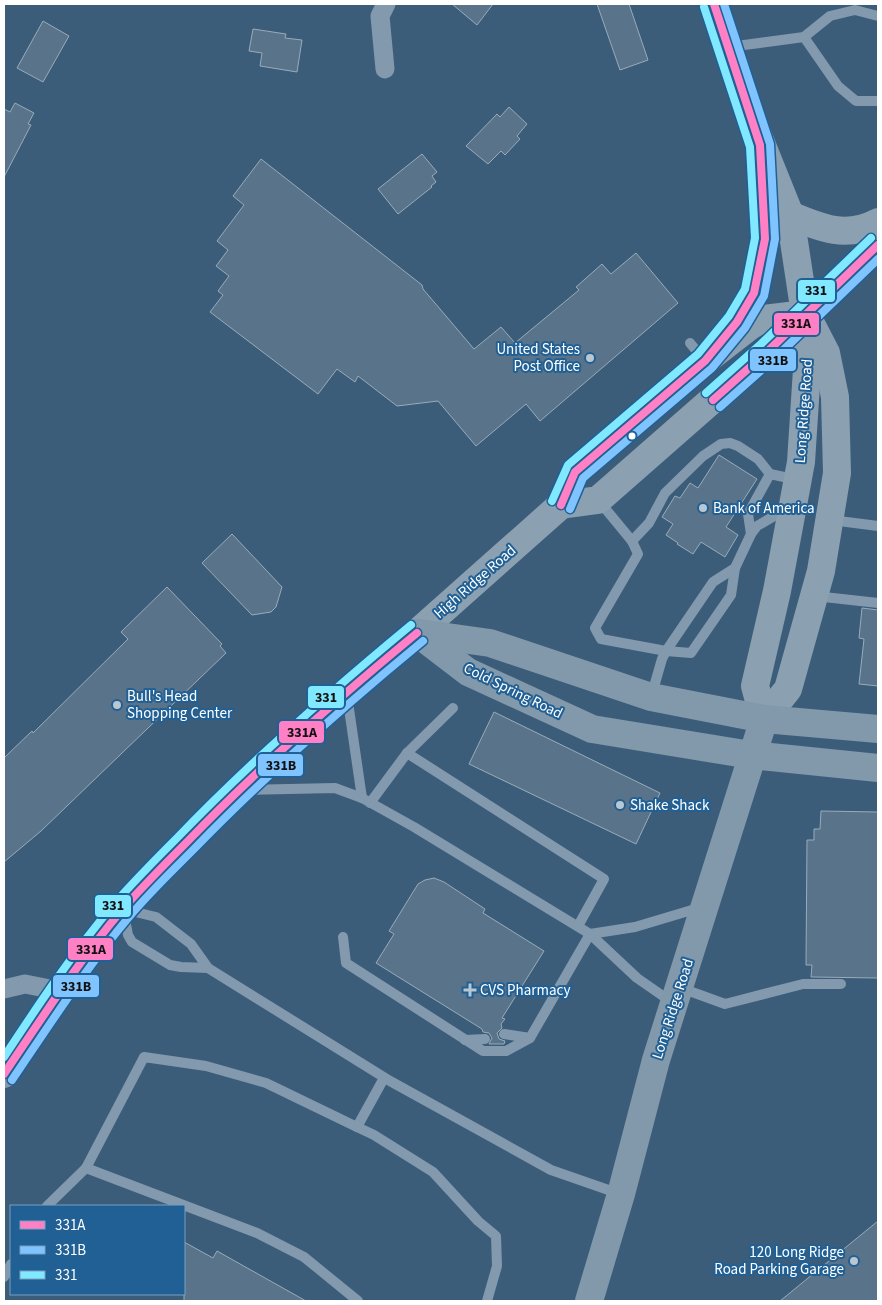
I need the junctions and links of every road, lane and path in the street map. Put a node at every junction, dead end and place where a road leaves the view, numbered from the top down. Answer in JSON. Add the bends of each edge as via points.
{"nodes":[{"id":1,"x":386,"y":4,"type":"edge"},
{"id":2,"x":714,"y":4,"type":"edge"},
{"id":3,"x":878,"y":16,"type":"edge"},
{"id":4,"x":804,"y":37,"type":"junction"},
{"id":5,"x":728,"y":47,"type":"junction"},
{"id":6,"x":385,"y":69,"type":"dead end"},
{"id":7,"x":878,"y":101,"type":"edge"},
{"id":8,"x":760,"y":144,"type":"junction"},
{"id":9,"x":790,"y":215,"type":"junction"},
{"id":10,"x":878,"y":222,"type":"edge"},
{"id":11,"x":878,"y":245,"type":"edge"},
{"id":12,"x":805,"y":314,"type":"junction"},
{"id":13,"x":698,"y":352,"type":"junction"},
{"id":14,"x":770,"y":474,"type":"junction"},
{"id":15,"x":798,"y":480,"type":"junction"},
{"id":16,"x":598,"y":500,"type":"junction"},
{"id":17,"x":561,"y":506,"type":"junction"},
{"id":18,"x":790,"y":516,"type":"junction"},
{"id":19,"x":830,"y":520,"type":"junction"},
{"id":20,"x":878,"y":526,"type":"edge"},
{"id":21,"x":752,"y":534,"type":"junction"},
{"id":22,"x":632,"y":541,"type":"junction"},
{"id":23,"x":735,"y":568,"type":"junction"},
{"id":24,"x":814,"y":596,"type":"junction"},
{"id":25,"x":878,"y":603,"type":"edge"},
{"id":26,"x":417,"y":633,"type":"junction"},
{"id":27,"x":666,"y":651,"type":"junction"},
{"id":28,"x":347,"y":692,"type":"junction"},
{"id":29,"x":651,"y":697,"type":"junction"},
{"id":30,"x":452,"y":708,"type":"dead end"},
{"id":31,"x":764,"y":719,"type":"junction"},
{"id":32,"x":878,"y":729,"type":"edge"},
{"id":33,"x":407,"y":752,"type":"junction"},
{"id":34,"x":752,"y":755,"type":"junction"},
{"id":35,"x":878,"y":768,"type":"edge"},
{"id":36,"x":238,"y":790,"type":"junction"},
{"id":37,"x":366,"y":800,"type":"junction"},
{"id":38,"x":706,"y":906,"type":"junction"},
{"id":39,"x":123,"y":909,"type":"junction"},
{"id":40,"x":578,"y":926,"type":"junction"},
{"id":41,"x":590,"y":934,"type":"junction"},
{"id":42,"x":344,"y":937,"type":"dead end"},
{"id":43,"x":208,"y":968,"type":"junction"},
{"id":44,"x":841,"y":984,"type":"dead end"},
{"id":45,"x":4,"y":990,"type":"edge"},
{"id":46,"x":60,"y":991,"type":"junction"},
{"id":47,"x":677,"y":996,"type":"junction"},
{"id":48,"x":504,"y":1034,"type":"dead end"},
{"id":49,"x":530,"y":1038,"type":"junction"},
{"id":50,"x":485,"y":1039,"type":"dead end"},
{"id":51,"x":465,"y":1040,"type":"junction"},
{"id":52,"x":4,"y":1074,"type":"edge"},
{"id":53,"x":384,"y":1078,"type":"junction"},
{"id":54,"x":357,"y":1127,"type":"junction"},
{"id":55,"x":86,"y":1168,"type":"junction"},
{"id":56,"x":621,"y":1194,"type":"junction"},
{"id":57,"x":48,"y":1205,"type":"edge"},
{"id":58,"x":10,"y":1266,"type":"edge"},
{"id":59,"x":4,"y":1277,"type":"edge"},
{"id":60,"x":358,"y":1301,"type":"edge"},
{"id":61,"x":487,"y":1301,"type":"edge"},
{"id":62,"x":589,"y":1301,"type":"edge"}],
"edges":[{"from":1,"to":6,"type":"street","via":[[380,16]]},
{"from":2,"to":5,"type":"main road"},
{"from":3,"to":4,"type":"lane","via":[[855,10],[830,16]]},
{"from":4,"to":5,"type":"lane"},
{"from":4,"to":7,"type":"lane","via":[[838,86],[856,101]]},
{"from":5,"to":8,"type":"main road"},
{"from":8,"to":9,"type":"main road"},
{"from":8,"to":13,"type":"main road","name":"High Ridge Road","via":[[765,239],[754,293],[737,322]]},
{"from":9,"to":10,"type":"main road","via":[[831,230],[866,228]]},
{"from":9,"to":12,"type":"main road"},
{"from":11,"to":12,"type":"main road"},
{"from":12,"to":13,"type":"main road","name":"High Ridge Road","via":[[762,319]]},
{"from":12,"to":15,"type":"main road","name":"Long Ridge Road","via":[[808,354]]},
{"from":12,"to":16,"type":"main road","via":[[768,351]]},
{"from":12,"to":19,"type":"main road","name":"Long Ridge Road","via":[[826,353],[835,397],[837,473]]},
{"from":13,"to":17,"type":"main road","name":"High Ridge Road","via":[[575,472]]},
{"from":14,"to":15,"type":"lane"},
{"from":14,"to":21,"type":"lane","via":[[748,514]]},
{"from":14,"to":22,"type":"lane","via":[[758,459],[738,446],[721,444],[703,456],[665,493],[649,524]]},
{"from":15,"to":18,"type":"main road","name":"Long Ridge Road"},
{"from":16,"to":17,"type":"main road"},
{"from":16,"to":22,"type":"lane"},
{"from":17,"to":26,"type":"main road","name":"High Ridge Road"},
{"from":18,"to":21,"type":"lane","via":[[776,515],[757,526]]},
{"from":18,"to":31,"type":"main road","name":"Long Ridge Road","via":[[755,686]]},
{"from":19,"to":20,"type":"lane"},
{"from":19,"to":24,"type":"main road","name":"Long Ridge Road"},
{"from":21,"to":23,"type":"lane"},
{"from":22,"to":27,"type":"lane","via":[[638,554],[595,628],[601,638]]},
{"from":23,"to":27,"type":"lane","via":[[713,582]]},
{"from":23,"to":27,"type":"lane","via":[[731,595],[691,653]]},
{"from":24,"to":25,"type":"lane"},
{"from":24,"to":31,"type":"main road","name":"Long Ridge Road","via":[[788,689]]},
{"from":26,"to":28,"type":"main road","name":"High Ridge Road"},
{"from":26,"to":29,"type":"main road","name":"Cold Spring Road","via":[[490,643]]},
{"from":26,"to":34,"type":"main road","name":"Cold Spring Road","via":[[468,672],[592,729]]},
{"from":27,"to":29,"type":"lane"},
{"from":28,"to":36,"type":"main road","name":"High Ridge Road"},
{"from":28,"to":37,"type":"lane"},
{"from":29,"to":31,"type":"main road","name":"Cold Spring Road"},
{"from":30,"to":33,"type":"lane"},
{"from":31,"to":32,"type":"main road","name":"Cold Spring Road"},
{"from":31,"to":34,"type":"main road","name":"Long Ridge Road"},
{"from":33,"to":37,"type":"lane"},
{"from":33,"to":40,"type":"lane","via":[[604,879]]},
{"from":34,"to":35,"type":"main road","name":"Cold Spring Road"},
{"from":34,"to":38,"type":"main road","name":"Long Ridge Road"},
{"from":36,"to":37,"type":"lane","via":[[336,788]]},
{"from":36,"to":39,"type":"main road","name":"High Ridge Road"},
{"from":37,"to":40,"type":"lane"},
{"from":38,"to":41,"type":"lane","via":[[635,928]]},
{"from":38,"to":47,"type":"main road","name":"Long Ridge Road"},
{"from":39,"to":43,"type":"lane","via":[[156,916],[191,944]]},
{"from":39,"to":43,"type":"lane","via":[[132,942],[170,964]]},
{"from":39,"to":46,"type":"main road","name":"High Ridge Road"},
{"from":40,"to":41,"type":"lane"},
{"from":41,"to":47,"type":"lane","via":[[637,978]]},
{"from":41,"to":49,"type":"lane"},
{"from":42,"to":51,"type":"lane","via":[[346,963]]},
{"from":43,"to":53,"type":"lane"},
{"from":44,"to":47,"type":"lane","via":[[802,984],[725,1004]]},
{"from":45,"to":46,"type":"street","via":[[25,984]]},
{"from":46,"to":52,"type":"main road","name":"High Ridge Road"},
{"from":47,"to":56,"type":"main road","name":"Long Ridge Road","via":[[656,1060]]},
{"from":48,"to":49,"type":"lane"},
{"from":49,"to":51,"type":"lane","via":[[506,1051],[482,1052]]},
{"from":50,"to":51,"type":"lane"},
{"from":53,"to":54,"type":"lane"},
{"from":53,"to":56,"type":"lane","via":[[552,1170]]},
{"from":54,"to":55,"type":"lane","via":[[266,1083],[206,1066],[144,1057]]},
{"from":54,"to":61,"type":"lane","via":[[433,1172],[496,1236],[497,1266]]},
{"from":55,"to":57,"type":"lane"},
{"from":55,"to":60,"type":"lane","via":[[257,1233],[304,1257]]},
{"from":56,"to":62,"type":"main road","name":"Long Ridge Road"},
{"from":58,"to":59,"type":"lane"}]}
